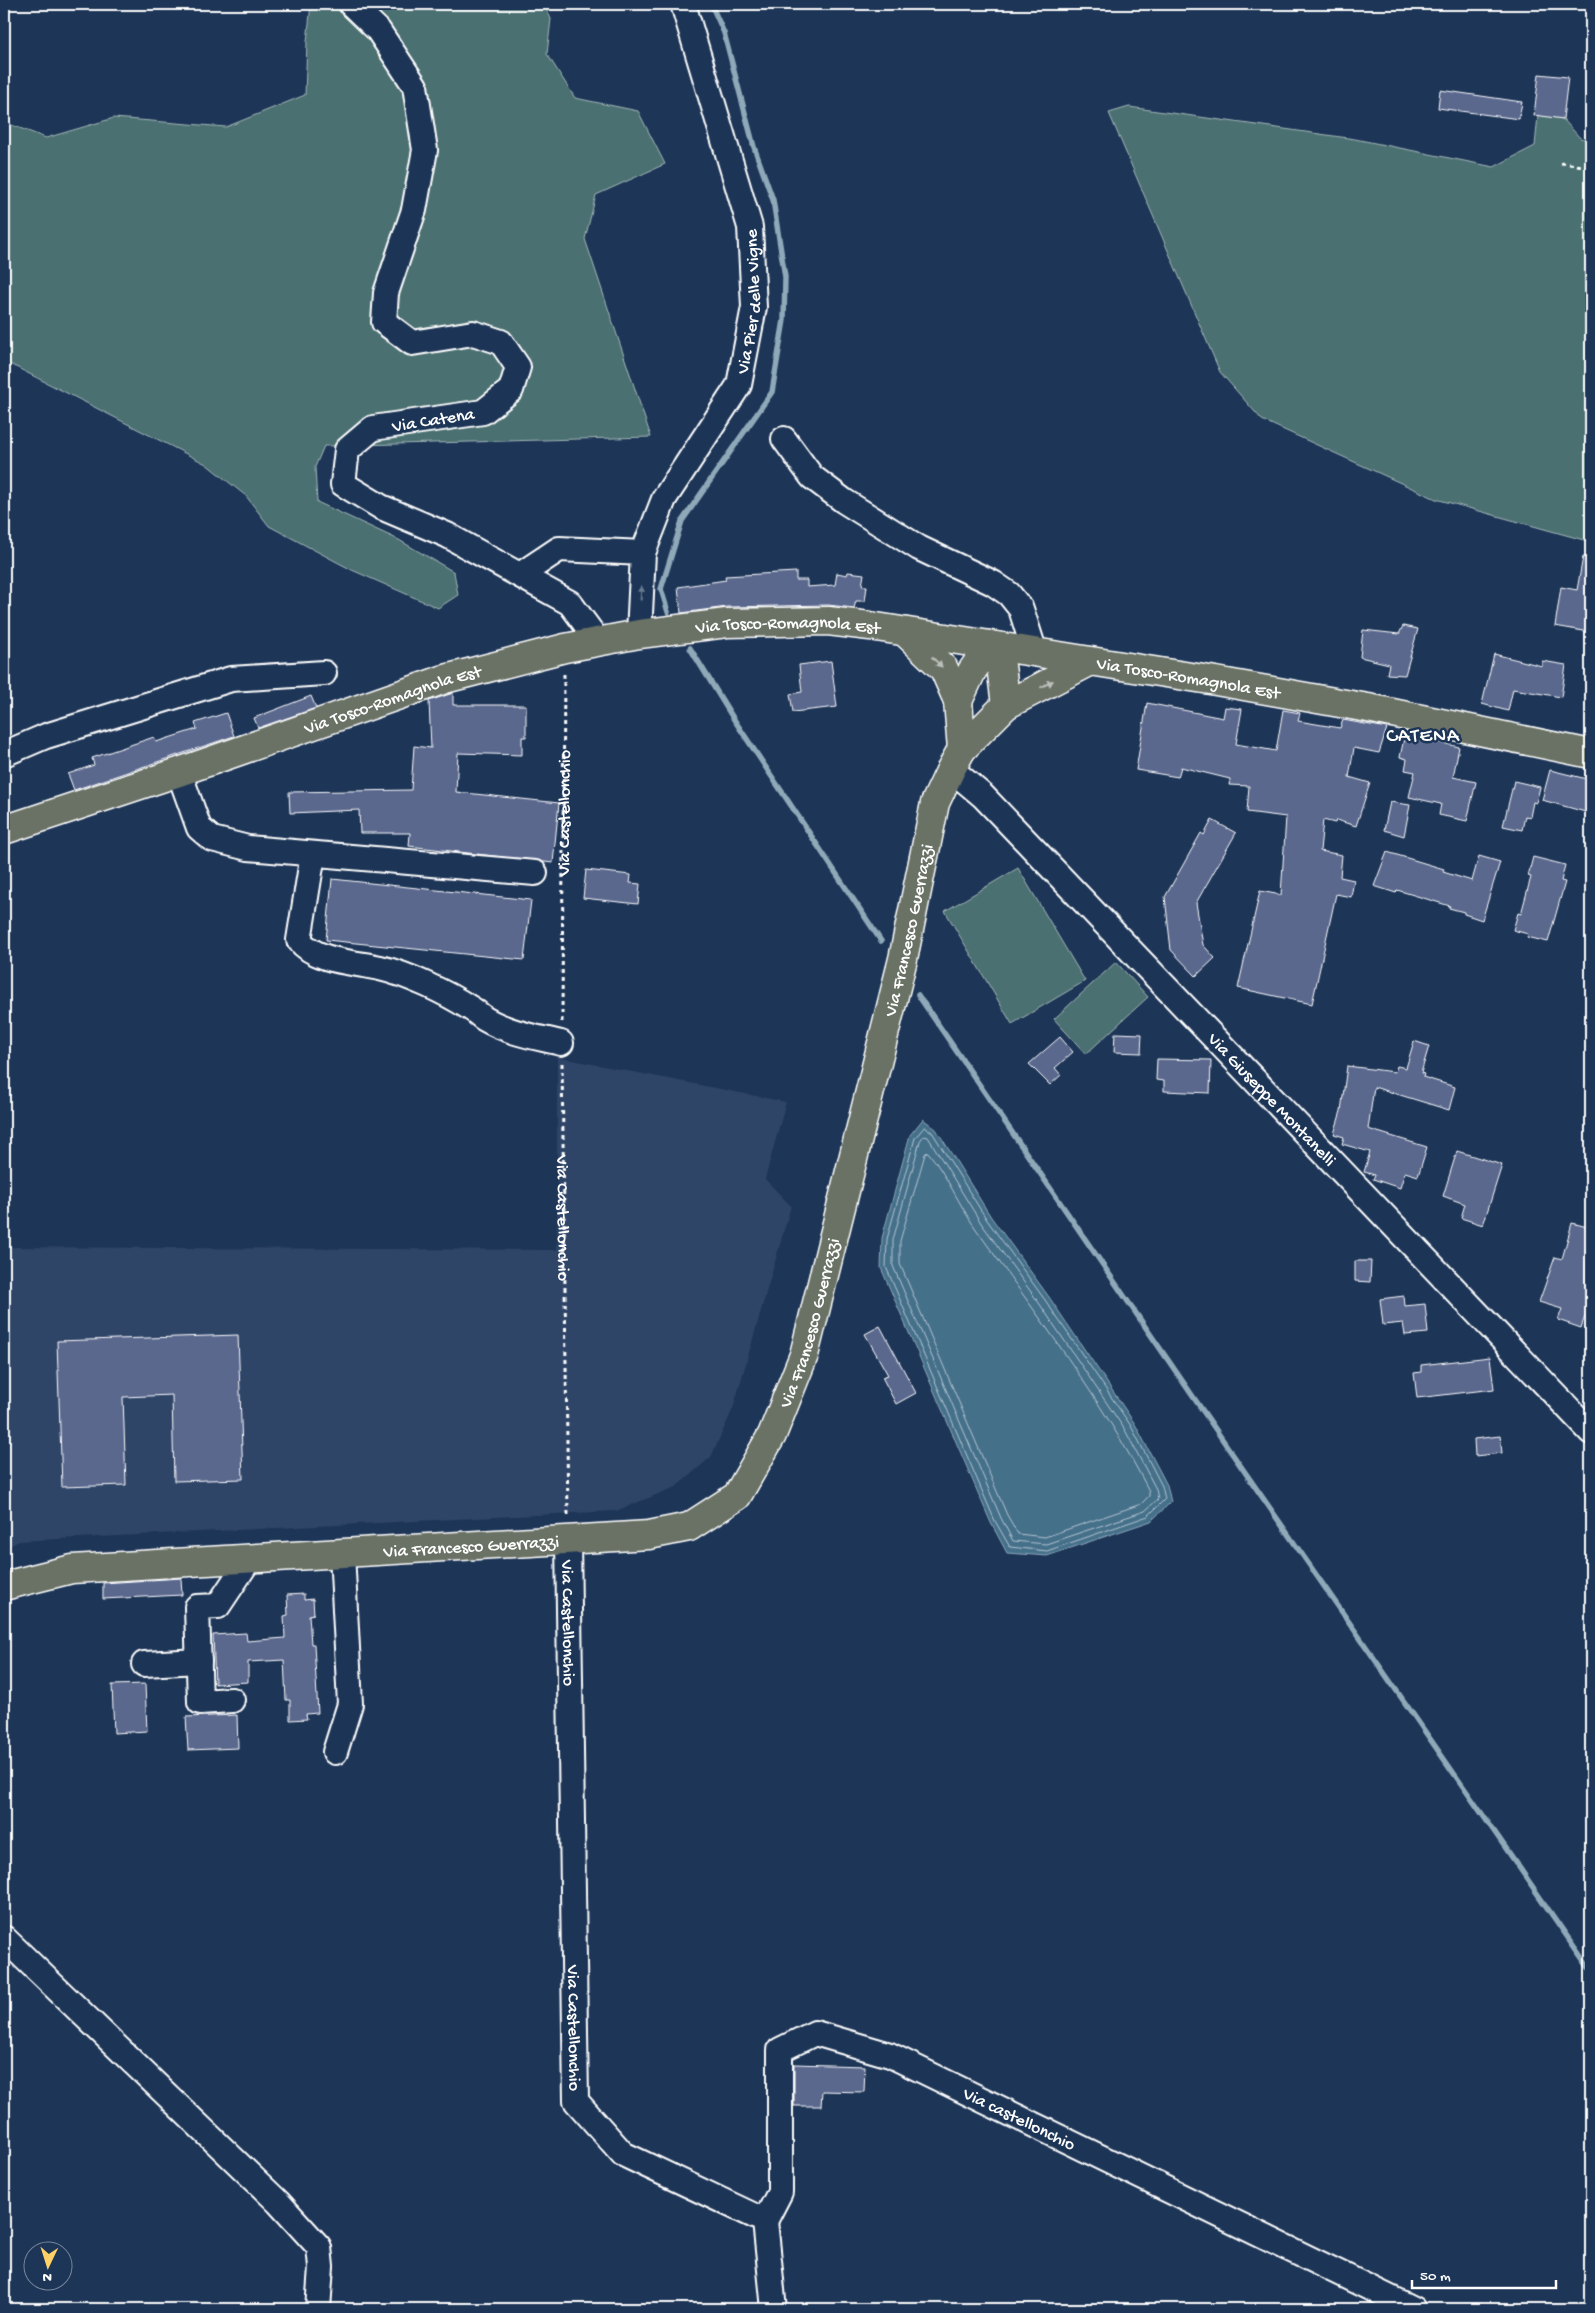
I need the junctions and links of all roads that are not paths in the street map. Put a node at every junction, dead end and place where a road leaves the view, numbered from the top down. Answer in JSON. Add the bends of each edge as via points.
{"nodes":[{"id":1,"x":351,"y":4,"type":"edge"},
{"id":2,"x":683,"y":4,"type":"edge"},
{"id":3,"x":784,"y":439,"type":"dead end"},
{"id":4,"x":643,"y":553,"type":"junction"},
{"id":5,"x":520,"y":575,"type":"junction"},
{"id":6,"x":906,"y":632,"type":"junction"},
{"id":7,"x":639,"y":634,"type":"junction"},
{"id":8,"x":598,"y":641,"type":"junction"},
{"id":9,"x":992,"y":646,"type":"junction"},
{"id":10,"x":1035,"y":653,"type":"junction"},
{"id":11,"x":1089,"y":662,"type":"junction"},
{"id":12,"x":324,"y":673,"type":"dead end"},
{"id":13,"x":958,"y":701,"type":"junction"},
{"id":14,"x":1006,"y":705,"type":"junction"},
{"id":15,"x":4,"y":754,"type":"edge"},
{"id":16,"x":1591,"y":754,"type":"edge"},
{"id":17,"x":956,"y":759,"type":"junction"},
{"id":18,"x":179,"y":772,"type":"junction"},
{"id":19,"x":4,"y":830,"type":"edge"},
{"id":20,"x":313,"y":854,"type":"junction"},
{"id":21,"x":535,"y":873,"type":"dead end"},
{"id":22,"x":561,"y":1043,"type":"road end"},
{"id":23,"x":1591,"y":1432,"type":"edge"},
{"id":24,"x":568,"y":1539,"type":"junction"},
{"id":25,"x":342,"y":1553,"type":"junction"},
{"id":26,"x":250,"y":1558,"type":"junction"},
{"id":27,"x":4,"y":1586,"type":"edge"},
{"id":28,"x":199,"y":1662,"type":"junction"},
{"id":29,"x":144,"y":1664,"type":"dead end"},
{"id":30,"x":232,"y":1700,"type":"dead end"},
{"id":31,"x":335,"y":1752,"type":"dead end"},
{"id":32,"x":4,"y":1938,"type":"edge"},
{"id":33,"x":764,"y":2221,"type":"junction"},
{"id":34,"x":318,"y":2309,"type":"edge"},
{"id":35,"x":774,"y":2309,"type":"edge"},
{"id":36,"x":1413,"y":2309,"type":"edge"}],
"edges":[{"from":1,"to":5,"type":"street","name":"Via Catena","via":[[378,30],[415,86],[425,150],[414,210],[386,293],[384,322],[412,342],[473,333],[501,342],[518,367],[511,390],[483,412],[373,428],[347,450],[343,484],[381,507],[447,535]]},
{"from":2,"to":4,"type":"street","name":"Via Pier delle Vigne","via":[[750,227],[754,307],[739,385],[664,499]]},
{"from":3,"to":10,"type":"street","via":[[812,477],[844,502],[919,548],[1009,594],[1024,616]]},
{"from":4,"to":5,"type":"street","via":[[559,549]]},
{"from":7,"to":4,"type":"street","name":"Via Pier delle Vigne","one_way":true},
{"from":5,"to":8,"type":"street","name":"Via Catena","via":[[570,603]]},
{"from":6,"to":7,"type":"main road","name":"Via Tosco-Romagnola Est","via":[[828,621],[789,621],[728,623]]},
{"from":6,"to":9,"type":"main road","name":"Via Tosco-Romagnola Est"},
{"from":6,"to":13,"type":"main road","name":"Via Francesco Guerrazzi","one_way":true,"via":[[944,669]]},
{"from":7,"to":8,"type":"main road","name":"Via Tosco-Romagnola Est"},
{"from":8,"to":18,"type":"main road","name":"Via Tosco-Romagnola Est","via":[[445,679]]},
{"from":9,"to":10,"type":"main road","name":"Via Tosco-Romagnola Est"},
{"from":9,"to":13,"type":"main road","via":[[972,672]]},
{"from":9,"to":14,"type":"main road","via":[[1001,666]]},
{"from":10,"to":11,"type":"main road","name":"Via Tosco-Romagnola Est"},
{"from":14,"to":11,"type":"main road","name":"Via Francesco Guerrazzi","one_way":true},
{"from":11,"to":16,"type":"main road","name":"Via Tosco-Romagnola Est","via":[[1201,678]]},
{"from":12,"to":15,"type":"street","via":[[231,679],[46,736]]},
{"from":13,"to":17,"type":"main road","name":"Via Francesco Guerrazzi"},
{"from":14,"to":17,"type":"main road","name":"Via Francesco Guerrazzi"},
{"from":17,"to":23,"type":"street","name":"Via Giuseppe Montanelli","via":[[983,796]]},
{"from":17,"to":24,"type":"main road","name":"Via Francesco Guerrazzi","via":[[935,803],[903,959],[804,1355],[772,1435],[737,1496],[689,1527],[649,1535]]},
{"from":18,"to":19,"type":"main road","name":"Via Tosco-Romagnola Est"},
{"from":18,"to":20,"type":"street","via":[[199,828],[212,839],[248,848]]},
{"from":20,"to":21,"type":"street"},
{"from":20,"to":22,"type":"street","via":[[299,940],[306,948],[322,955],[394,972],[448,995],[485,1019],[514,1032]]},
{"from":24,"to":25,"type":"main road","name":"Via Francesco Guerrazzi"},
{"from":24,"to":33,"type":"street","name":"Via Castellonchio","via":[[576,2101],[623,2154]]},
{"from":25,"to":26,"type":"main road","name":"Via Francesco Guerrazzi"},
{"from":25,"to":31,"type":"street","via":[[350,1704]]},
{"from":26,"to":27,"type":"main road","name":"Via Francesco Guerrazzi","via":[[72,1569]]},
{"from":26,"to":28,"type":"street","via":[[218,1606],[197,1607]]},
{"from":28,"to":29,"type":"street"},
{"from":28,"to":30,"type":"street","via":[[200,1702]]},
{"from":32,"to":34,"type":"street","via":[[278,2202],[319,2247]]},
{"from":33,"to":35,"type":"street"},
{"from":33,"to":36,"type":"street","name":"Via castellonchio","via":[[780,2192],[780,2050],[815,2032],[890,2055]]}]}
